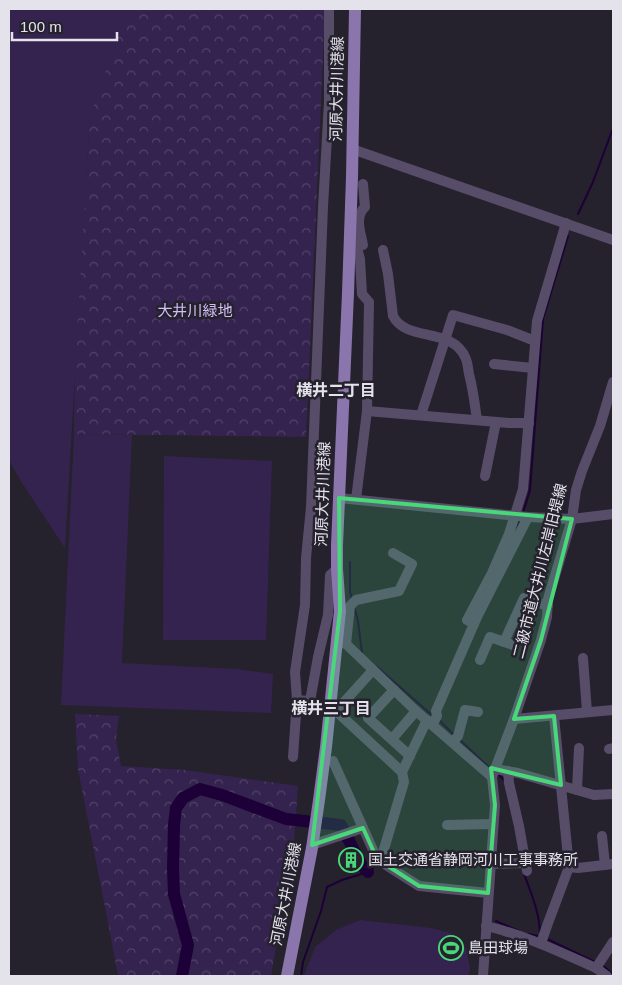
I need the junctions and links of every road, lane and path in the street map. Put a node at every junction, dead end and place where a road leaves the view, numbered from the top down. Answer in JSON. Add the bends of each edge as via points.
{"nodes":[{"id":1,"x":329,"y":9,"type":"edge"},
{"id":2,"x":355,"y":9,"type":"edge"},
{"id":3,"x":352,"y":149,"type":"junction"},
{"id":4,"x":363,"y":184,"type":"dead end"},
{"id":5,"x":350,"y":220,"type":"junction"},
{"id":6,"x":566,"y":223,"type":"junction"},
{"id":7,"x":613,"y":240,"type":"edge"},
{"id":8,"x":383,"y":250,"type":"dead end"},
{"id":9,"x":369,"y":302,"type":"junction"},
{"id":10,"x":445,"y":339,"type":"junction"},
{"id":11,"x":535,"y":341,"type":"junction"},
{"id":12,"x":494,"y":364,"type":"dead end"},
{"id":13,"x":534,"y":368,"type":"junction"},
{"id":14,"x":613,"y":382,"type":"edge"},
{"id":15,"x":367,"y":411,"type":"junction"},
{"id":16,"x":421,"y":415,"type":"junction"},
{"id":17,"x":477,"y":420,"type":"junction"},
{"id":18,"x":496,"y":422,"type":"junction"},
{"id":19,"x":529,"y":423,"type":"junction"},
{"id":20,"x":486,"y":476,"type":"dead end"},
{"id":21,"x":339,"y":498,"type":"junction"},
{"id":22,"x":356,"y":499,"type":"junction"},
{"id":23,"x":613,"y":514,"type":"edge"},
{"id":24,"x":516,"y":516,"type":"junction"},
{"id":25,"x":528,"y":517,"type":"junction"},
{"id":26,"x":572,"y":518,"type":"junction"},
{"id":27,"x":393,"y":553,"type":"dead end"},
{"id":28,"x":503,"y":558,"type":"junction"},
{"id":29,"x":337,"y":569,"type":"junction"},
{"id":30,"x":548,"y":606,"type":"junction"},
{"id":31,"x":341,"y":643,"type":"junction"},
{"id":32,"x":583,"y":658,"type":"dead end"},
{"id":33,"x":480,"y":660,"type":"dead end"},
{"id":34,"x":373,"y":670,"type":"junction"},
{"id":35,"x":394,"y":690,"type":"junction"},
{"id":36,"x":297,"y":700,"type":"junction"},
{"id":37,"x":613,"y":710,"type":"edge"},
{"id":38,"x":416,"y":711,"type":"junction"},
{"id":39,"x":478,"y":712,"type":"dead end"},
{"id":40,"x":587,"y":712,"type":"junction"},
{"id":41,"x":554,"y":716,"type":"junction"},
{"id":42,"x":514,"y":719,"type":"junction"},
{"id":43,"x":430,"y":722,"type":"junction"},
{"id":44,"x":392,"y":739,"type":"junction"},
{"id":45,"x":452,"y":742,"type":"junction"},
{"id":46,"x":579,"y":748,"type":"dead end"},
{"id":47,"x":410,"y":756,"type":"junction"},
{"id":48,"x":293,"y":757,"type":"dead end"},
{"id":49,"x":333,"y":761,"type":"dead end"},
{"id":50,"x":508,"y":771,"type":"junction"},
{"id":51,"x":402,"y":772,"type":"junction"},
{"id":52,"x":493,"y":773,"type":"junction"},
{"id":53,"x":561,"y":785,"type":"junction"},
{"id":54,"x":577,"y":790,"type":"junction"},
{"id":55,"x":613,"y":794,"type":"edge"},
{"id":56,"x":493,"y":824,"type":"junction"},
{"id":57,"x":447,"y":825,"type":"dead end"},
{"id":58,"x":364,"y":828,"type":"junction"},
{"id":59,"x":602,"y":836,"type":"dead end"},
{"id":60,"x":312,"y":845,"type":"junction"},
{"id":61,"x":381,"y":859,"type":"junction"},
{"id":62,"x":490,"y":864,"type":"junction"},
{"id":63,"x":609,"y":864,"type":"edge"},
{"id":64,"x":569,"y":867,"type":"junction"},
{"id":65,"x":488,"y":893,"type":"junction"},
{"id":66,"x":486,"y":926,"type":"junction"},
{"id":67,"x":613,"y":942,"type":"edge"},
{"id":68,"x":541,"y":943,"type":"junction"},
{"id":69,"x":596,"y":968,"type":"junction"},
{"id":70,"x":287,"y":976,"type":"edge"},
{"id":71,"x":482,"y":976,"type":"edge"},
{"id":72,"x":607,"y":976,"type":"edge"}],
"edges":[{"from":1,"to":36,"type":"street","via":[[329,102],[311,507],[305,605],[295,672]]},
{"from":2,"to":3,"type":"main road","name":"河原大井川港線"},
{"from":3,"to":5,"type":"main road","name":"河原大井川港線"},
{"from":3,"to":6,"type":"street"},
{"from":4,"to":9,"type":"street","via":[[365,207],[358,220],[368,274]]},
{"from":5,"to":9,"type":"street","via":[[360,259],[362,294]]},
{"from":5,"to":21,"type":"main road","name":"河原大井川港線"},
{"from":6,"to":7,"type":"street"},
{"from":6,"to":11,"type":"street","via":[[537,321]]},
{"from":8,"to":10,"type":"street","via":[[396,322]]},
{"from":9,"to":15,"type":"street"},
{"from":10,"to":11,"type":"street","via":[[453,314]]},
{"from":10,"to":16,"type":"street"},
{"from":10,"to":17,"type":"street","via":[[453,342],[466,360]]},
{"from":11,"to":13,"type":"street"},
{"from":12,"to":13,"type":"street"},
{"from":13,"to":19,"type":"street"},
{"from":14,"to":26,"type":"street","name":"二級市道大井川左岸旧堤線","via":[[576,490]]},
{"from":15,"to":16,"type":"street"},
{"from":15,"to":22,"type":"street"},
{"from":16,"to":17,"type":"street"},
{"from":17,"to":18,"type":"street"},
{"from":18,"to":19,"type":"street"},
{"from":18,"to":20,"type":"street"},
{"from":19,"to":24,"type":"street","via":[[524,489]]},
{"from":21,"to":22,"type":"street"},
{"from":21,"to":29,"type":"main road","name":"河原大井川港線"},
{"from":22,"to":24,"type":"street"},
{"from":23,"to":26,"type":"street"},
{"from":24,"to":25,"type":"street"},
{"from":24,"to":28,"type":"street"},
{"from":25,"to":26,"type":"street"},
{"from":25,"to":28,"type":"street"},
{"from":26,"to":30,"type":"street","name":"二級市道大井川左岸旧堤線"},
{"from":27,"to":31,"type":"street","via":[[412,564],[399,591],[356,600],[350,606]]},
{"from":28,"to":43,"type":"street","via":[[492,573],[470,622],[436,711],[437,716]]},
{"from":29,"to":31,"type":"main road","name":"河原大井川港線"},
{"from":29,"to":36,"type":"street","via":[[330,575],[328,615],[310,700]]},
{"from":30,"to":33,"type":"street","via":[[524,598],[508,644],[490,637]]},
{"from":30,"to":42,"type":"street","name":"二級市道大井川左岸旧堤線","via":[[541,640]]},
{"from":31,"to":34,"type":"street"},
{"from":31,"to":60,"type":"main road","name":"河原大井川港線"},
{"from":32,"to":40,"type":"street"},
{"from":34,"to":35,"type":"street"},
{"from":34,"to":51,"type":"street","via":[[336,711]]},
{"from":35,"to":38,"type":"street"},
{"from":35,"to":44,"type":"street","via":[[368,718]]},
{"from":36,"to":48,"type":"street"},
{"from":37,"to":40,"type":"street"},
{"from":38,"to":43,"type":"street"},
{"from":38,"to":44,"type":"street"},
{"from":39,"to":45,"type":"street","via":[[465,710],[458,736]]},
{"from":40,"to":41,"type":"street"},
{"from":41,"to":42,"type":"street"},
{"from":41,"to":53,"type":"street"},
{"from":42,"to":52,"type":"street","name":"二級市道大井川左岸旧堤線"},
{"from":43,"to":45,"type":"street"},
{"from":43,"to":47,"type":"street"},
{"from":44,"to":47,"type":"street"},
{"from":45,"to":52,"type":"street"},
{"from":46,"to":54,"type":"street"},
{"from":47,"to":51,"type":"street"},
{"from":49,"to":58,"type":"street"},
{"from":50,"to":52,"type":"street"},
{"from":50,"to":53,"type":"street"},
{"from":50,"to":62,"type":"street","via":[[526,867]]},
{"from":51,"to":61,"type":"street","via":[[404,782]]},
{"from":52,"to":56,"type":"street","name":"二級市道大井川左岸旧堤線"},
{"from":53,"to":54,"type":"street"},
{"from":53,"to":64,"type":"street"},
{"from":54,"to":55,"type":"street","via":[[594,795]]},
{"from":56,"to":57,"type":"street"},
{"from":56,"to":62,"type":"street","name":"二級市道大井川左岸旧堤線"},
{"from":58,"to":60,"type":"street"},
{"from":58,"to":61,"type":"street","via":[[377,859]]},
{"from":59,"to":63,"type":"street"},
{"from":60,"to":70,"type":"main road","name":"河原大井川港線"},
{"from":61,"to":65,"type":"street","via":[[419,886]]},
{"from":62,"to":65,"type":"street","name":"二級市道大井川左岸旧堤線"},
{"from":63,"to":64,"type":"street"},
{"from":64,"to":68,"type":"street"},
{"from":65,"to":66,"type":"street","name":"二級市道大井川左岸旧堤線"},
{"from":66,"to":68,"type":"street"},
{"from":66,"to":71,"type":"street","name":"二級市道大井川左岸旧堤線"},
{"from":67,"to":69,"type":"street"},
{"from":68,"to":69,"type":"street"},
{"from":69,"to":72,"type":"street"}]}
